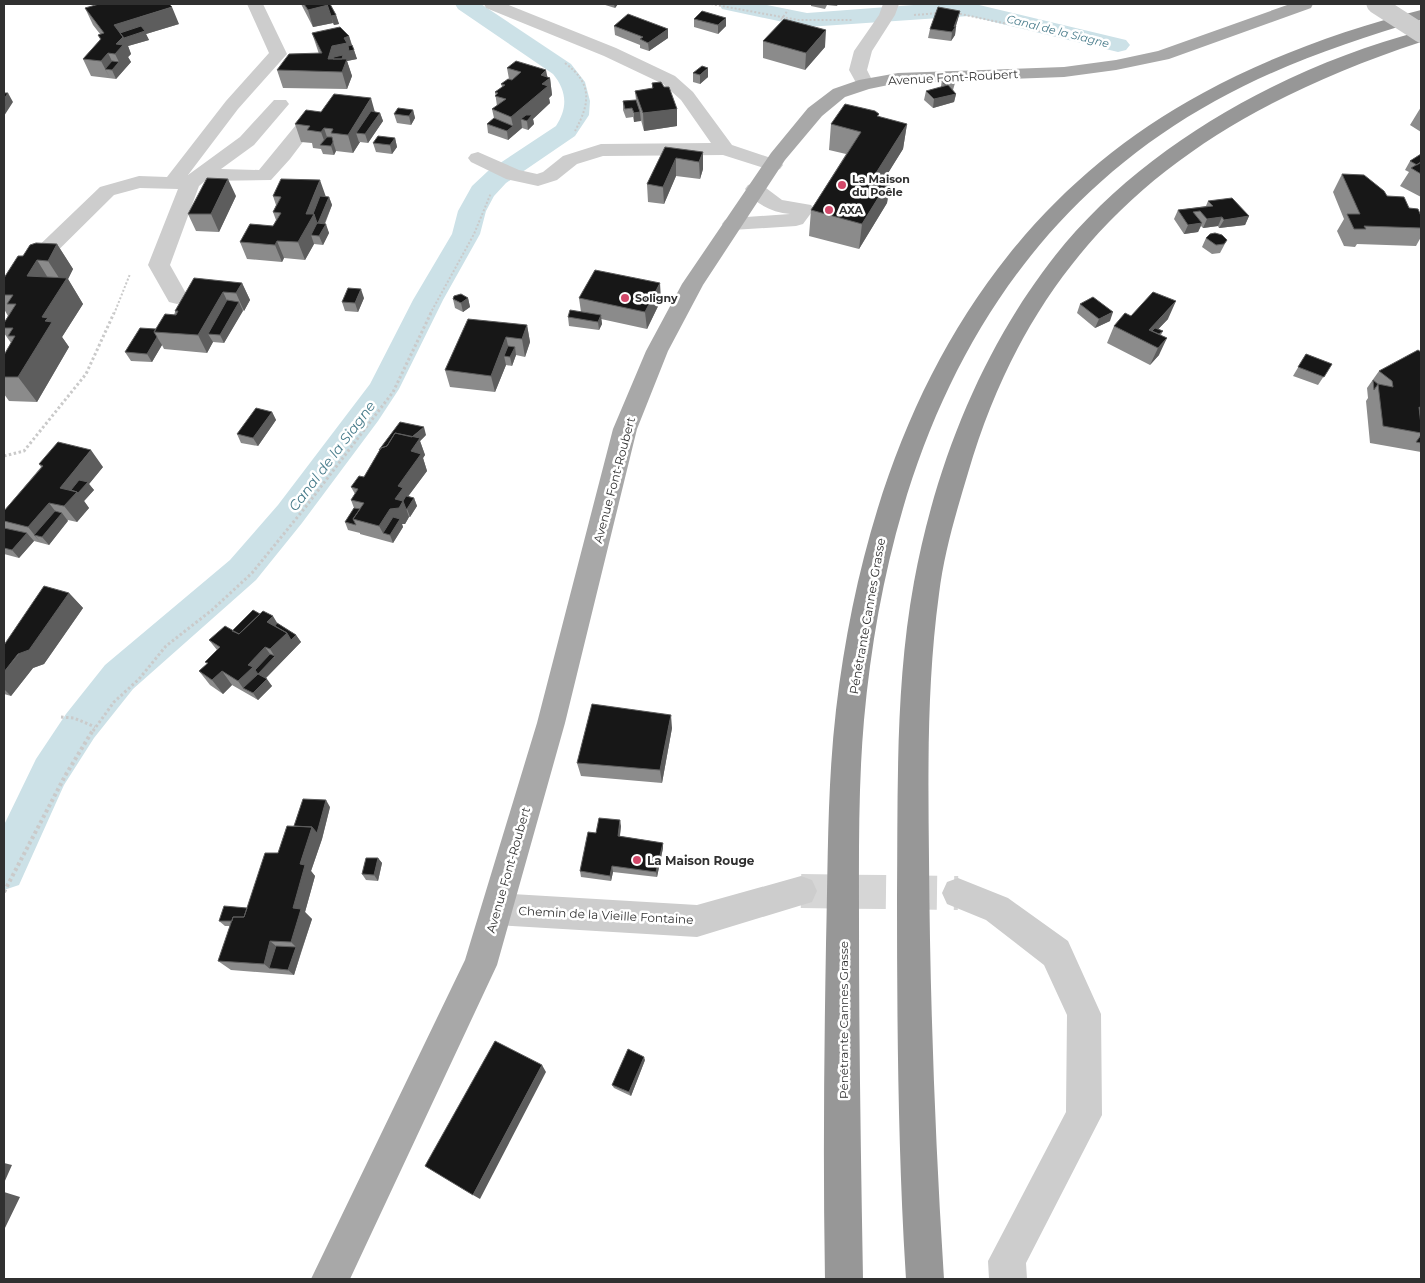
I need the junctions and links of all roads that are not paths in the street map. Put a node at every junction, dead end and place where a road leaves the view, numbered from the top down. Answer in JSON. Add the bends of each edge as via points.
{"nodes":[{"id":1,"x":255,"y":4,"type":"edge"},
{"id":2,"x":492,"y":4,"type":"edge"},
{"id":3,"x":1272,"y":4,"type":"edge"},
{"id":4,"x":1305,"y":4,"type":"edge"},
{"id":5,"x":1376,"y":4,"type":"edge"},
{"id":6,"x":1421,"y":8,"type":"edge"},
{"id":7,"x":888,"y":11,"type":"edge"},
{"id":8,"x":1421,"y":15,"type":"edge"},
{"id":9,"x":1228,"y":30,"type":"junction"},
{"id":10,"x":1421,"y":34,"type":"edge"},
{"id":11,"x":1352,"y":35,"type":"junction"},
{"id":12,"x":1421,"y":54,"type":"edge"},
{"id":13,"x":865,"y":84,"type":"junction"},
{"id":14,"x":280,"y":104,"type":"dead end"},
{"id":15,"x":312,"y":118,"type":"edge"},
{"id":16,"x":725,"y":149,"type":"junction"},
{"id":17,"x":1178,"y":150,"type":"junction"},
{"id":18,"x":478,"y":158,"type":"dead end"},
{"id":19,"x":773,"y":165,"type":"junction"},
{"id":20,"x":188,"y":180,"type":"junction"},
{"id":21,"x":755,"y":189,"type":"junction"},
{"id":22,"x":732,"y":224,"type":"junction"},
{"id":23,"x":4,"y":291,"type":"edge"},
{"id":24,"x":177,"y":297,"type":"dead end"},
{"id":25,"x":801,"y":890,"type":"tunnel mouth"},
{"id":26,"x":958,"y":893,"type":"tunnel mouth"},
{"id":27,"x":496,"y":909,"type":"junction"},
{"id":28,"x":330,"y":1279,"type":"edge"},
{"id":29,"x":844,"y":1279,"type":"edge"},
{"id":30,"x":925,"y":1279,"type":"edge"},
{"id":31,"x":1008,"y":1279,"type":"edge"}],
"edges":[{"from":1,"to":20,"type":"street","via":[[278,54],[232,104]]},
{"from":2,"to":16,"type":"street","via":[[670,80],[688,96]]},
{"from":3,"to":9,"type":"main road","name":"Avenue Font-Roubert"},
{"from":4,"to":9,"type":"main road","name":"Avenue Font-Roubert"},
{"from":5,"to":10,"type":"street","bridge":true},
{"from":6,"to":11,"type":"highway"},
{"from":7,"to":13,"type":"street","via":[[863,51],[858,70]]},
{"from":8,"to":11,"type":"highway","name":"Pénétrante Cannes Grasse"},
{"from":9,"to":13,"type":"main road","name":"Avenue Font-Roubert","via":[[1163,55],[1116,65],[1064,72],[898,78]]},
{"from":10,"to":17,"type":"highway","via":[[1272,92]]},
{"from":11,"to":29,"type":"highway","name":"Pénétrante Cannes Grasse","via":[[1288,58],[1182,112],[1125,152],[1073,196],[1030,241],[986,296],[943,371],[918,424],[879,543],[859,648],[848,737],[842,1008]]},
{"from":12,"to":17,"type":"highway","via":[[1343,79]]},
{"from":13,"to":19,"type":"main road","name":"Avenue Font-Roubert","via":[[839,93],[814,112]]},
{"from":14,"to":20,"type":"street","via":[[246,141]]},
{"from":15,"to":20,"type":"street","via":[[279,163],[264,176]]},
{"from":16,"to":18,"type":"street","via":[[601,150],[570,160],[550,176],[538,180]]},
{"from":16,"to":19,"type":"street"},
{"from":17,"to":30,"type":"highway","via":[[1077,244],[1016,328],[971,421],[925,592],[913,735],[913,1002]]},
{"from":19,"to":21,"type":"main road","name":"Avenue Font-Roubert"},
{"from":20,"to":23,"type":"street","via":[[139,182],[107,191]]},
{"from":20,"to":24,"type":"street","via":[[159,265]]},
{"from":21,"to":22,"type":"main road","name":"Avenue Font-Roubert"},
{"from":21,"to":22,"type":"street","via":[[776,206],[804,209],[796,220]]},
{"from":22,"to":27,"type":"main road","name":"Avenue Font-Roubert","via":[[693,284],[657,351],[625,429],[551,723]]},
{"from":25,"to":27,"type":"street","name":"Chemin de la Vieille Fontaine","via":[[697,921]]},
{"from":26,"to":31,"type":"street","via":[[998,909],[1056,953],[1084,1014],[1084,1115],[1007,1261]]},
{"from":27,"to":28,"type":"main road","name":"Avenue Font-Roubert","via":[[480,965]]}]}
